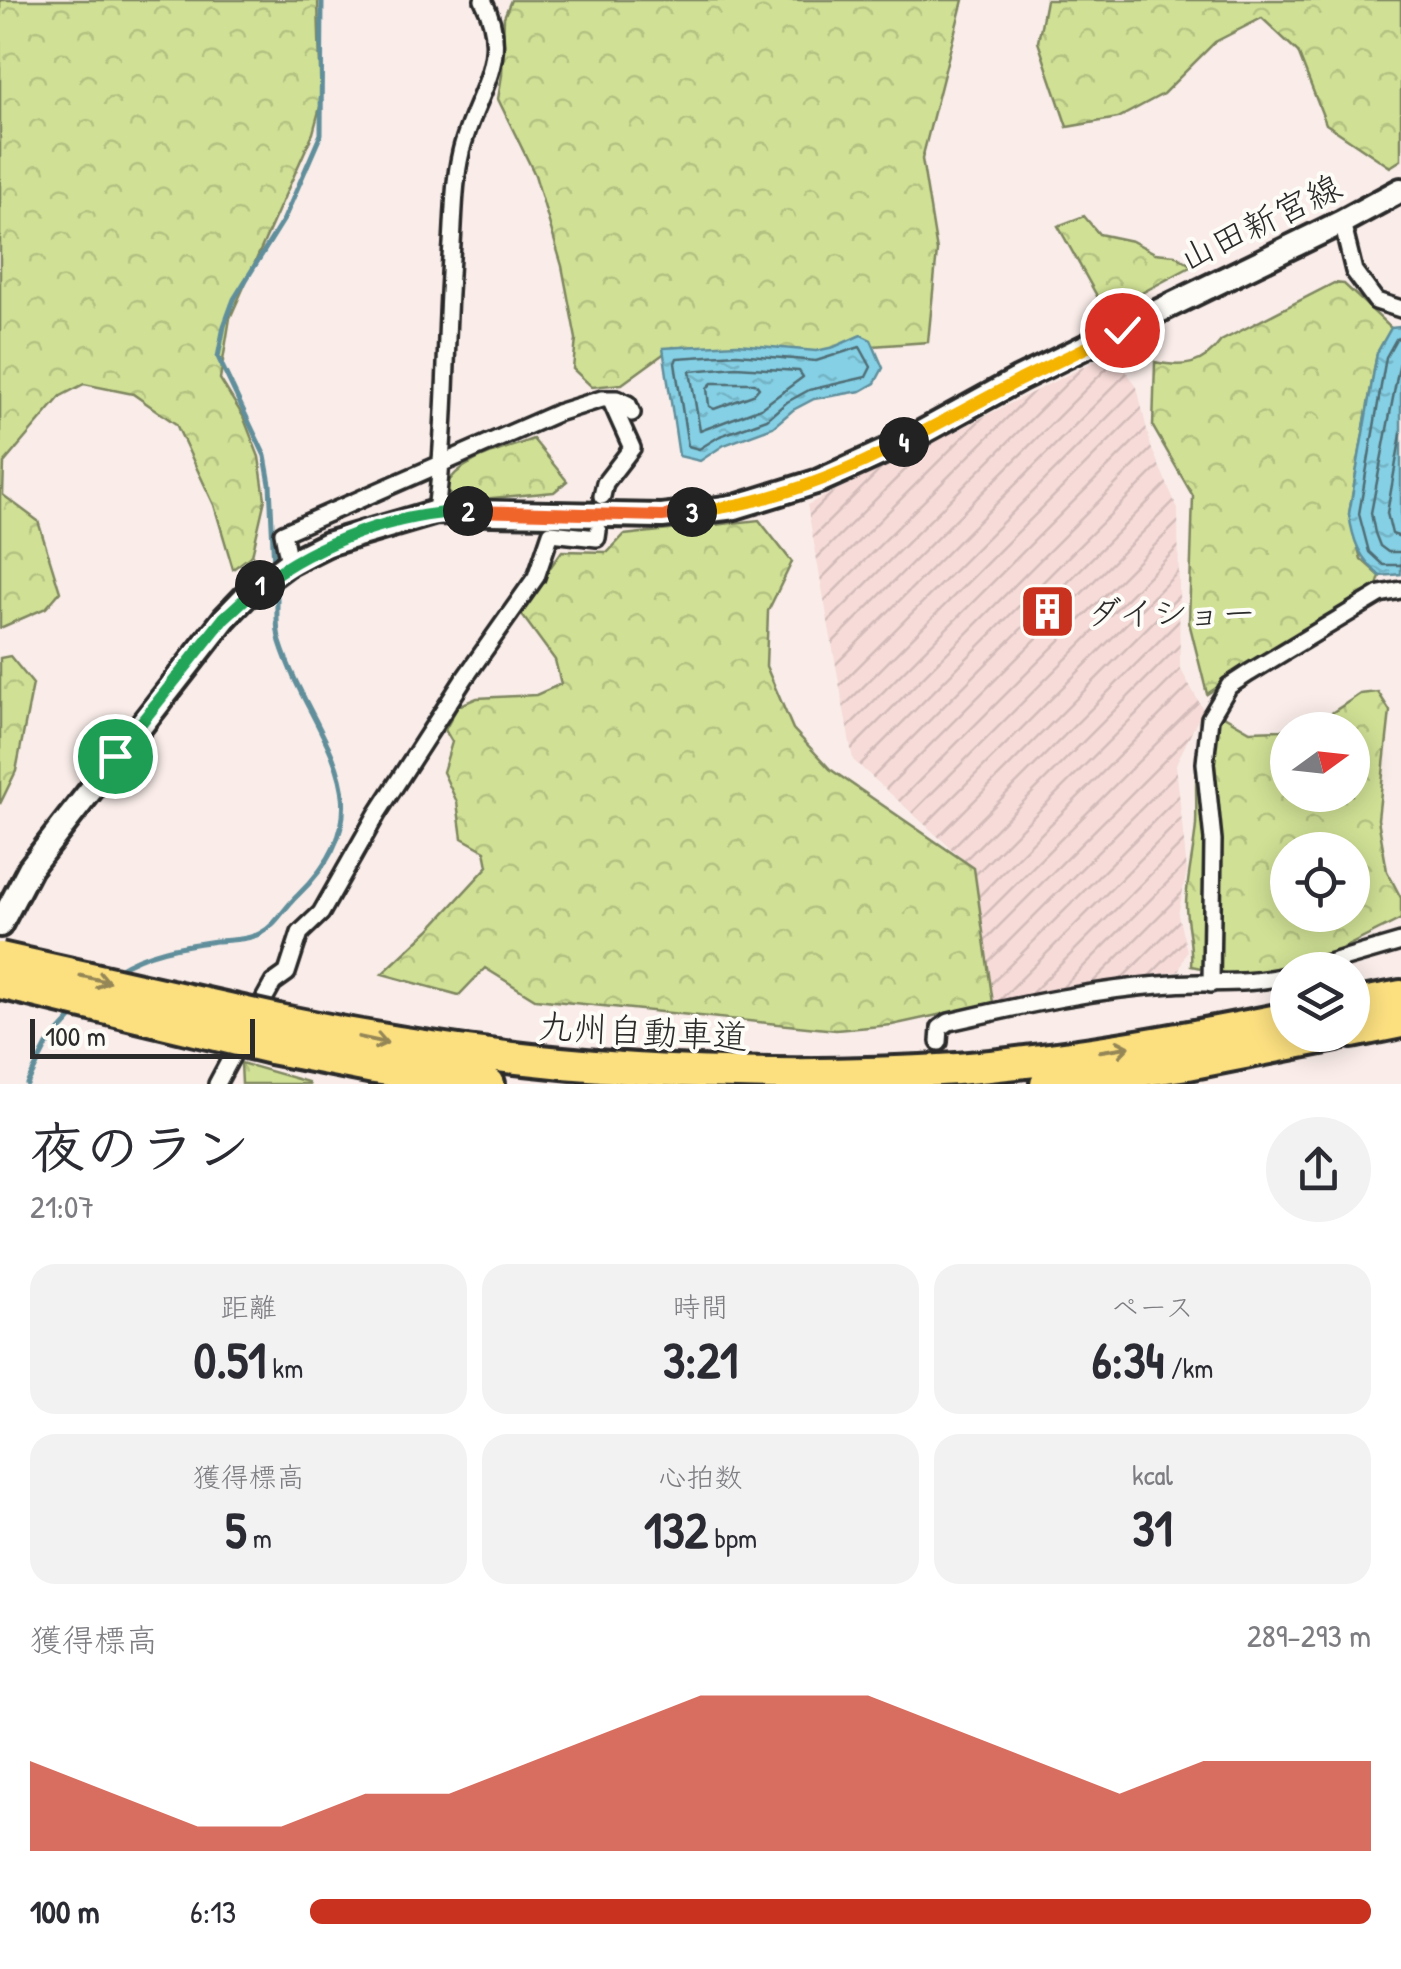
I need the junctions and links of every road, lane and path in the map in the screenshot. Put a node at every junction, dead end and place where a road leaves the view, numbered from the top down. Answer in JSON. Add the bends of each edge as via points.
{"nodes":[{"id":1,"x":483,"y":0,"type":"edge"},
{"id":2,"x":1401,"y":190,"type":"edge"},
{"id":3,"x":1342,"y":222,"type":"junction"},
{"id":4,"x":1401,"y":309,"type":"edge"},
{"id":5,"x":610,"y":399,"type":"junction"},
{"id":6,"x":632,"y":413,"type":"dead end"},
{"id":7,"x":442,"y":464,"type":"junction"},
{"id":8,"x":602,"y":496,"type":"dead end"},
{"id":9,"x":436,"y":512,"type":"junction"},
{"id":10,"x":598,"y":532,"type":"dead end"},
{"id":11,"x":289,"y":563,"type":"junction"},
{"id":12,"x":1401,"y":590,"type":"edge"},
{"id":13,"x":0,"y":925,"type":"edge"},
{"id":14,"x":1401,"y":942,"type":"edge"},
{"id":15,"x":1366,"y":952,"type":"edge"},
{"id":16,"x":0,"y":958,"type":"edge"},
{"id":17,"x":1270,"y":980,"type":"edge"},
{"id":18,"x":0,"y":983,"type":"edge"},
{"id":19,"x":1210,"y":984,"type":"junction"},
{"id":20,"x":1401,"y":996,"type":"edge"},
{"id":21,"x":1370,"y":1002,"type":"edge"},
{"id":22,"x":1270,"y":1021,"type":"edge"},
{"id":23,"x":1401,"y":1022,"type":"edge"},
{"id":24,"x":1370,"y":1028,"type":"edge"},
{"id":25,"x":274,"y":1034,"type":"junction"},
{"id":26,"x":939,"y":1042,"type":"dead end"},
{"id":27,"x":1270,"y":1048,"type":"edge"},
{"id":28,"x":217,"y":1084,"type":"edge"},
{"id":29,"x":490,"y":1084,"type":"edge"},
{"id":30,"x":1046,"y":1084,"type":"edge"}],
"edges":[{"from":1,"to":7,"type":"street","via":[[494,22],[493,73],[468,122],[457,168]]},
{"from":2,"to":3,"type":"main road","name":"山田新宮線"},
{"from":3,"to":4,"type":"street","via":[[1354,272],[1376,301]]},
{"from":3,"to":9,"type":"main road","name":"山田新宮線","via":[[819,481],[735,507],[662,516]]},
{"from":5,"to":6,"type":"street","via":[[628,404]]},
{"from":5,"to":7,"type":"street","via":[[557,413]]},
{"from":5,"to":8,"type":"street","via":[[632,448]]},
{"from":7,"to":9,"type":"street"},
{"from":7,"to":11,"type":"street","via":[[282,533]]},
{"from":9,"to":11,"type":"main road","name":"山田新宮線","via":[[327,544]]},
{"from":10,"to":28,"type":"street","via":[[597,538],[550,533],[536,577],[386,799],[322,913],[300,933],[287,973],[272,983]]},
{"from":11,"to":13,"type":"main road","name":"山田新宮線","via":[[224,618],[30,868]]},
{"from":12,"to":19,"type":"street","via":[[1380,594],[1229,686],[1210,718]]},
{"from":14,"to":15,"type":"street"},
{"from":16,"to":25,"type":"highway","name":"九州自動車道","one_way":true,"bridge":true},
{"from":17,"to":19,"type":"street"},
{"from":18,"to":25,"type":"highway","name":"九州自動車道","bridge":true},
{"from":19,"to":26,"type":"street","via":[[1071,995],[950,1022],[940,1028]]},
{"from":20,"to":21,"type":"highway"},
{"from":25,"to":22,"type":"highway","name":"九州自動車道","one_way":true,"via":[[627,1071],[850,1076],[1112,1050]]},
{"from":23,"to":24,"type":"highway"},
{"from":25,"to":29,"type":"highway","name":"九州自動車道","via":[[374,1068]]},
{"from":27,"to":30,"type":"highway"}]}
